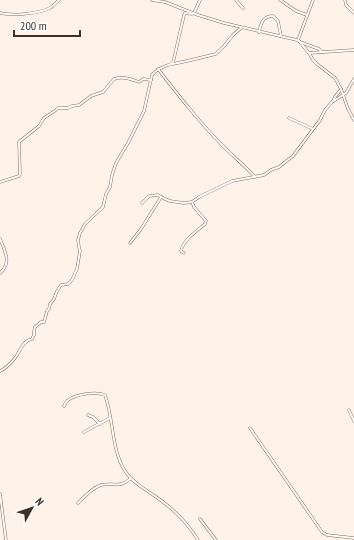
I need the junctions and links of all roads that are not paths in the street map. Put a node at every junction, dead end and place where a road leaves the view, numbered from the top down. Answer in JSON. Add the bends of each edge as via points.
{"nodes":[{"id":1,"x":59,"y":0,"type":"edge"},
{"id":2,"x":152,"y":0,"type":"edge"},
{"id":3,"x":200,"y":0,"type":"edge"},
{"id":4,"x":236,"y":0,"type":"edge"},
{"id":5,"x":280,"y":0,"type":"edge"},
{"id":6,"x":313,"y":0,"type":"edge"},
{"id":7,"x":345,"y":0,"type":"edge"},
{"id":8,"x":165,"y":1,"type":"edge"},
{"id":9,"x":243,"y":8,"type":"dead end"},
{"id":10,"x":354,"y":12,"type":"edge"},
{"id":11,"x":0,"y":13,"type":"edge"},
{"id":12,"x":194,"y":13,"type":"junction"},
{"id":13,"x":307,"y":15,"type":"junction"},
{"id":14,"x":241,"y":28,"type":"junction"},
{"id":15,"x":259,"y":32,"type":"junction"},
{"id":16,"x":281,"y":36,"type":"junction"},
{"id":17,"x":298,"y":41,"type":"junction"},
{"id":18,"x":354,"y":50,"type":"edge"},
{"id":19,"x":322,"y":52,"type":"junction"},
{"id":20,"x":309,"y":53,"type":"junction"},
{"id":21,"x":172,"y":64,"type":"junction"},
{"id":22,"x":158,"y":69,"type":"junction"},
{"id":23,"x":354,"y":79,"type":"edge"},
{"id":24,"x":150,"y":80,"type":"junction"},
{"id":25,"x":341,"y":89,"type":"junction"},
{"id":26,"x":343,"y":95,"type":"junction"},
{"id":27,"x":332,"y":102,"type":"junction"},
{"id":28,"x":289,"y":118,"type":"dead end"},
{"id":29,"x":354,"y":120,"type":"edge"},
{"id":30,"x":313,"y":129,"type":"junction"},
{"id":31,"x":255,"y":177,"type":"junction"},
{"id":32,"x":0,"y":182,"type":"edge"},
{"id":33,"x":161,"y":197,"type":"junction"},
{"id":34,"x":192,"y":202,"type":"junction"},
{"id":35,"x":142,"y":203,"type":"dead end"},
{"id":36,"x":0,"y":239,"type":"edge"},
{"id":37,"x":130,"y":243,"type":"dead end"},
{"id":38,"x":184,"y":253,"type":"dead end"},
{"id":39,"x":0,"y":273,"type":"edge"},
{"id":40,"x":0,"y":371,"type":"edge"},
{"id":41,"x":64,"y":406,"type":"dead end"},
{"id":42,"x":349,"y":410,"type":"dead end"},
{"id":43,"x":88,"y":415,"type":"dead end"},
{"id":44,"x":110,"y":418,"type":"junction"},
{"id":45,"x":354,"y":421,"type":"edge"},
{"id":46,"x":100,"y":424,"type":"junction"},
{"id":47,"x":250,"y":428,"type":"dead end"},
{"id":48,"x":84,"y":432,"type":"dead end"},
{"id":49,"x":131,"y":478,"type":"junction"},
{"id":50,"x":0,"y":494,"type":"edge"},
{"id":51,"x":78,"y":503,"type":"dead end"},
{"id":52,"x":200,"y":518,"type":"dead end"},
{"id":53,"x":354,"y":538,"type":"edge"},
{"id":54,"x":6,"y":540,"type":"edge"},
{"id":55,"x":198,"y":540,"type":"edge"},
{"id":56,"x":216,"y":540,"type":"edge"}],
"edges":[{"from":1,"to":11,"type":"street","via":[[51,7],[36,12],[15,15]]},
{"from":2,"to":8,"type":"street"},
{"from":3,"to":12,"type":"street"},
{"from":4,"to":9,"type":"street"},
{"from":5,"to":13,"type":"street"},
{"from":6,"to":13,"type":"street"},
{"from":7,"to":10,"type":"street","via":[[346,5]]},
{"from":8,"to":12,"type":"street"},
{"from":12,"to":14,"type":"street"},
{"from":12,"to":21,"type":"street","via":[[184,15]]},
{"from":13,"to":17,"type":"street"},
{"from":14,"to":15,"type":"street"},
{"from":14,"to":21,"type":"street","via":[[216,54]]},
{"from":15,"to":16,"type":"street"},
{"from":15,"to":16,"type":"street","via":[[264,19],[273,16],[278,21]]},
{"from":16,"to":17,"type":"street"},
{"from":17,"to":19,"type":"street"},
{"from":17,"to":20,"type":"street"},
{"from":18,"to":19,"type":"street"},
{"from":19,"to":20,"type":"street"},
{"from":20,"to":25,"type":"street","via":[[317,64],[335,78]]},
{"from":21,"to":22,"type":"street"},
{"from":22,"to":24,"type":"street"},
{"from":22,"to":31,"type":"street","via":[[200,121]]},
{"from":23,"to":26,"type":"street","via":[[349,90]]},
{"from":24,"to":32,"type":"street","via":[[139,82],[123,77],[116,78],[103,92],[91,96],[79,105],[58,108],[19,142],[19,176]]},
{"from":24,"to":40,"type":"street","via":[[144,111],[115,167],[103,207],[85,224],[80,233],[80,254],[72,281],[57,291],[44,322],[35,327],[32,339],[22,346],[4,370]]},
{"from":25,"to":26,"type":"street"},
{"from":25,"to":27,"type":"street"},
{"from":26,"to":27,"type":"street"},
{"from":26,"to":29,"type":"street"},
{"from":27,"to":30,"type":"street"},
{"from":28,"to":30,"type":"street"},
{"from":30,"to":31,"type":"street","via":[[289,160],[264,175]]},
{"from":31,"to":34,"type":"street","via":[[232,181]]},
{"from":33,"to":34,"type":"street","via":[[170,201]]},
{"from":33,"to":35,"type":"street","via":[[149,196]]},
{"from":33,"to":37,"type":"street"},
{"from":34,"to":38,"type":"street","via":[[206,221],[186,241],[181,249]]},
{"from":36,"to":39,"type":"street","via":[[7,258]]},
{"from":41,"to":44,"type":"street","via":[[67,401],[78,396],[104,394]]},
{"from":42,"to":45,"type":"street"},
{"from":43,"to":46,"type":"street"},
{"from":44,"to":46,"type":"street"},
{"from":44,"to":49,"type":"street","via":[[119,457]]},
{"from":46,"to":48,"type":"street"},
{"from":47,"to":53,"type":"street","via":[[322,532],[327,535]]},
{"from":49,"to":51,"type":"street","via":[[122,484],[98,486]]},
{"from":49,"to":55,"type":"street","via":[[186,522]]},
{"from":50,"to":54,"type":"street"},
{"from":52,"to":56,"type":"street"}]}
